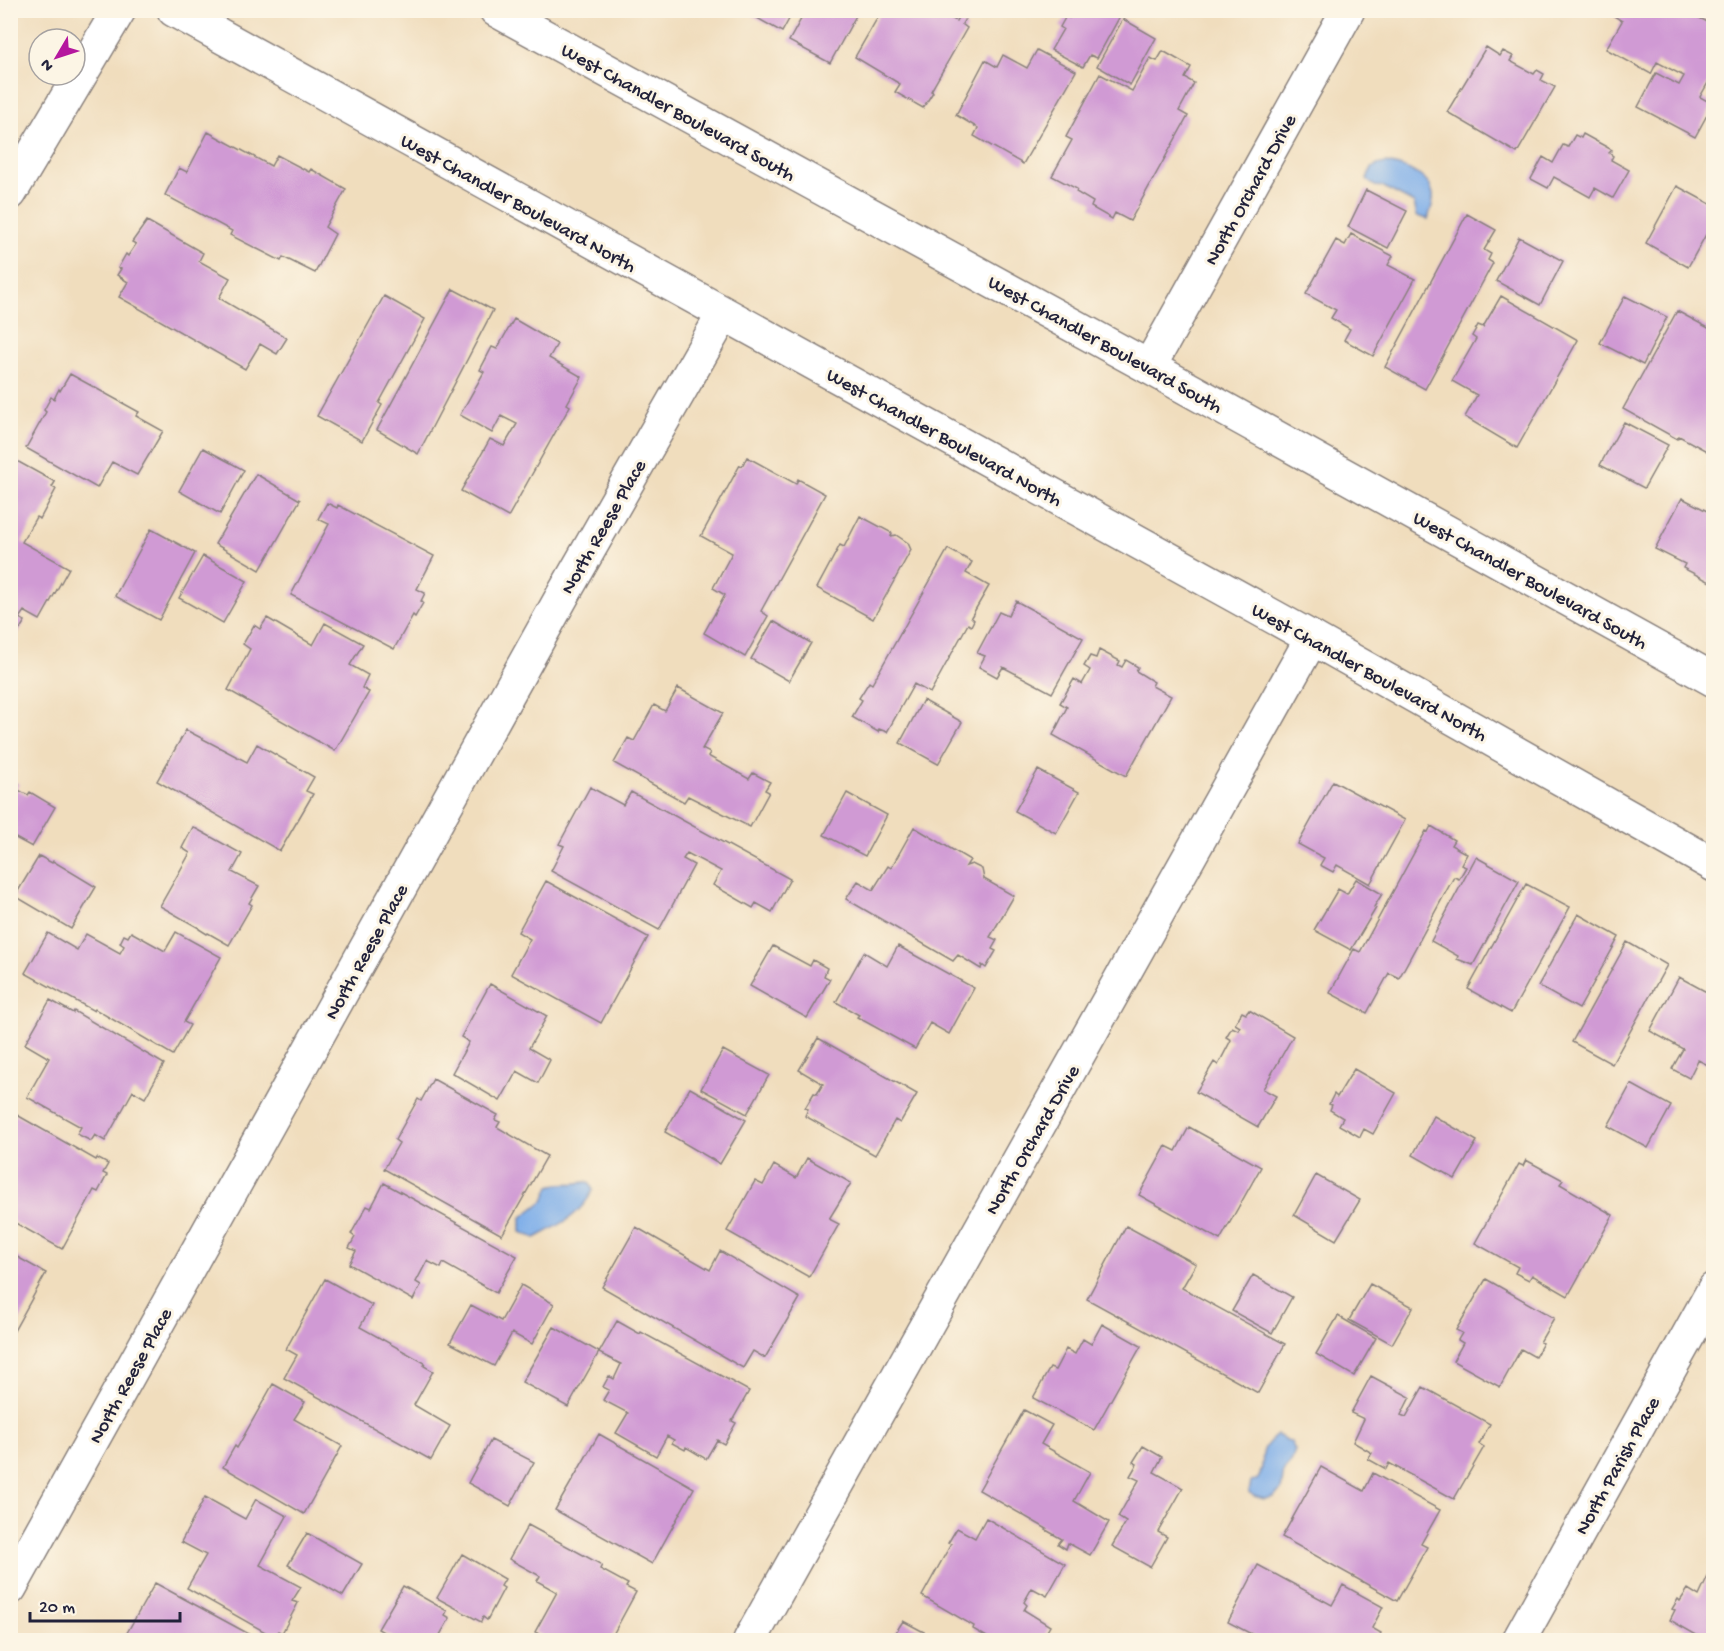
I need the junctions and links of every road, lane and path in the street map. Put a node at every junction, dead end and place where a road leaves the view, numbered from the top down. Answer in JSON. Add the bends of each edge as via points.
{"nodes":[{"id":1,"x":119,"y":10,"type":"edge"},
{"id":2,"x":174,"y":10,"type":"edge"},
{"id":3,"x":1347,"y":10,"type":"edge"},
{"id":4,"x":501,"y":12,"type":"edge"},
{"id":5,"x":10,"y":193,"type":"edge"},
{"id":6,"x":723,"y":315,"type":"junction"},
{"id":7,"x":1149,"y":367,"type":"junction"},
{"id":8,"x":1312,"y":638,"type":"junction"},
{"id":9,"x":1713,"y":680,"type":"edge"},
{"id":10,"x":1713,"y":865,"type":"edge"},
{"id":11,"x":1713,"y":1289,"type":"edge"},
{"id":12,"x":10,"y":1588,"type":"edge"},
{"id":13,"x":750,"y":1641,"type":"edge"},
{"id":14,"x":1519,"y":1641,"type":"edge"}],
"edges":[{"from":1,"to":5,"type":"street"},
{"from":2,"to":6,"type":"street","name":"West Chandler Boulevard North"},
{"from":3,"to":7,"type":"street","name":"North Orchard Drive"},
{"from":4,"to":7,"type":"street","name":"West Chandler Boulevard South"},
{"from":6,"to":8,"type":"street","name":"West Chandler Boulevard North"},
{"from":6,"to":12,"type":"street","name":"North Reese Place"},
{"from":7,"to":9,"type":"street","name":"West Chandler Boulevard South"},
{"from":8,"to":10,"type":"street","name":"West Chandler Boulevard North"},
{"from":8,"to":13,"type":"street","name":"North Orchard Drive"},
{"from":11,"to":14,"type":"street","name":"North Parish Place"}]}
